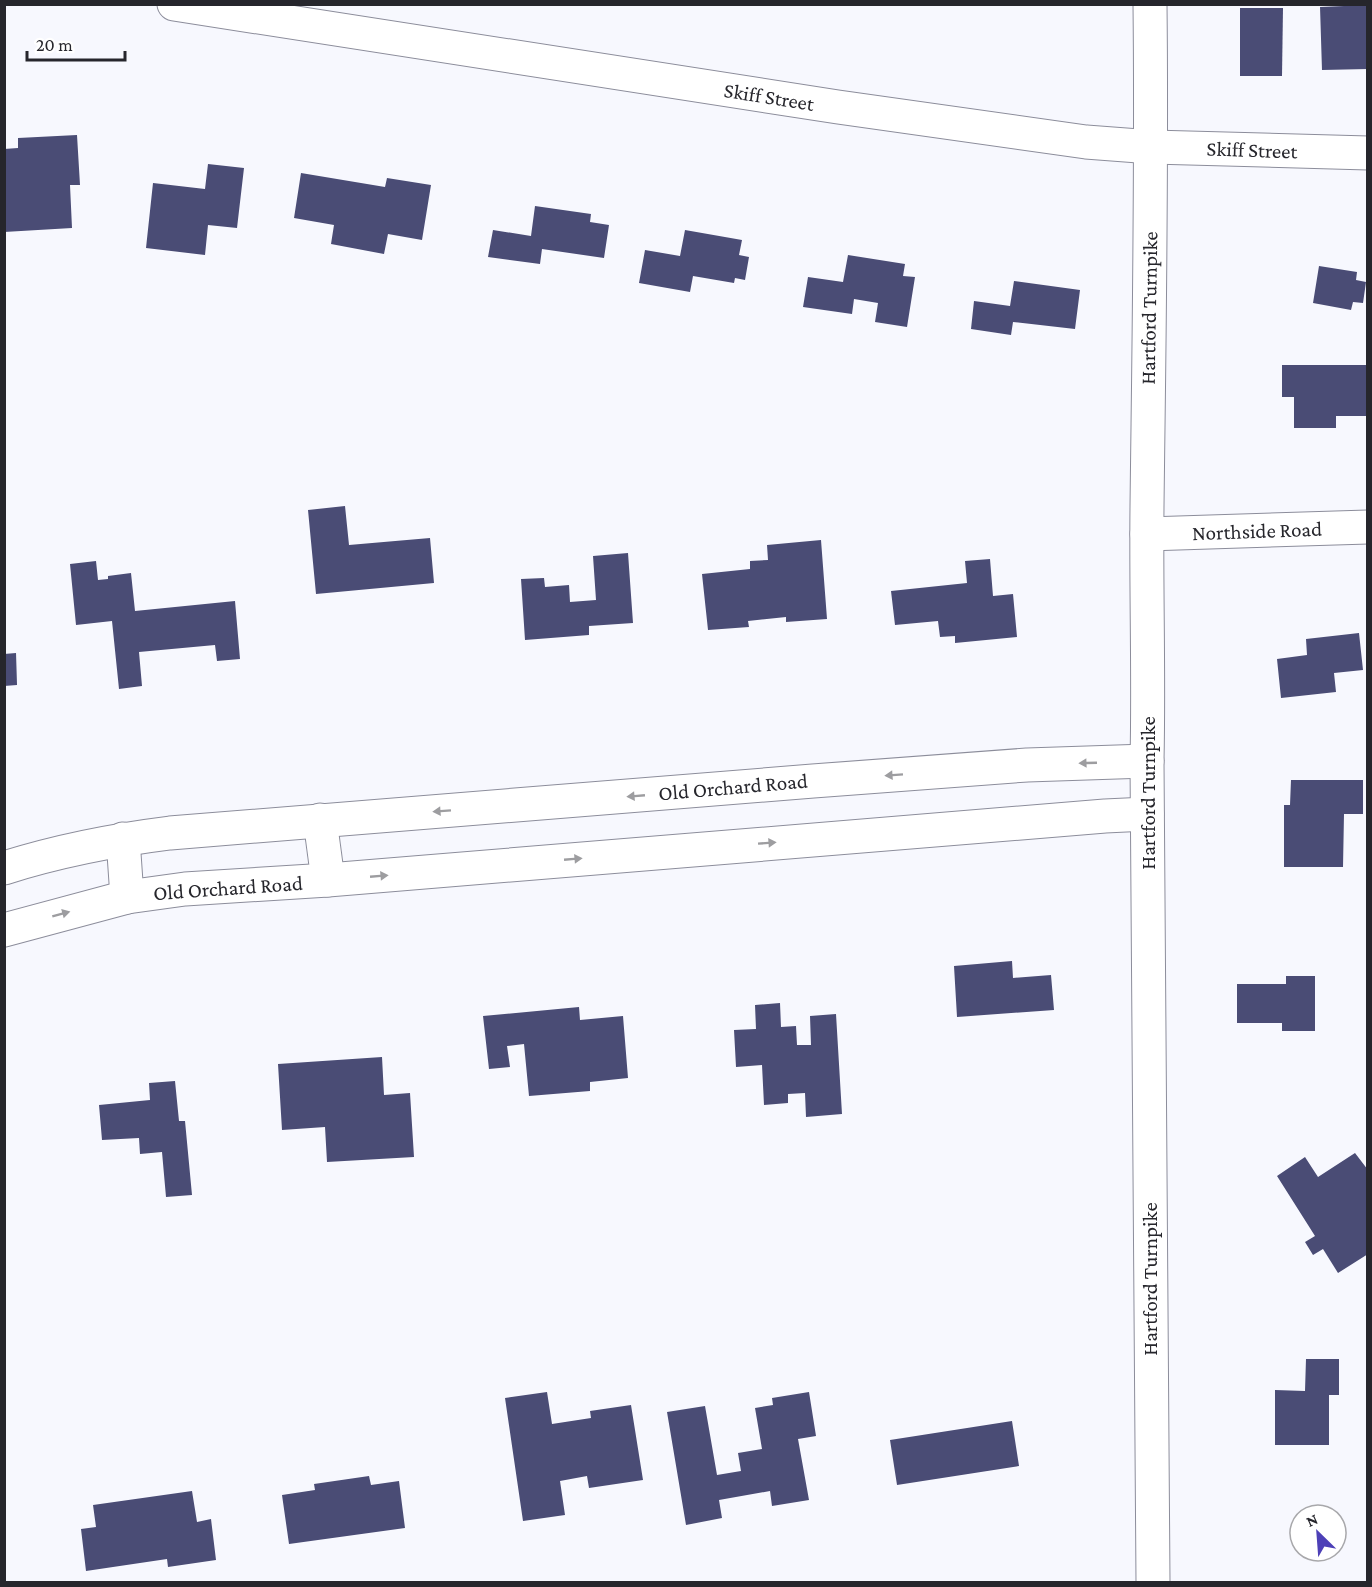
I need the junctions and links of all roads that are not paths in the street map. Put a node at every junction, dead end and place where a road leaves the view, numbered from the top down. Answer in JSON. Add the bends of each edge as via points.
{"nodes":[{"id":1,"x":174,"y":4,"type":"edge"},
{"id":2,"x":1150,"y":4,"type":"edge"},
{"id":3,"x":1152,"y":147,"type":"junction"},
{"id":4,"x":1368,"y":153,"type":"edge"},
{"id":5,"x":1368,"y":527,"type":"edge"},
{"id":6,"x":1147,"y":534,"type":"junction"},
{"id":7,"x":1147,"y":761,"type":"junction"},
{"id":8,"x":1147,"y":814,"type":"junction"},
{"id":9,"x":320,"y":820,"type":"junction"},
{"id":10,"x":123,"y":839,"type":"junction"},
{"id":11,"x":4,"y":868,"type":"edge"},
{"id":12,"x":328,"y":880,"type":"junction"},
{"id":13,"x":127,"y":897,"type":"junction"},
{"id":14,"x":4,"y":930,"type":"edge"},
{"id":15,"x":1153,"y":1582,"type":"edge"}],
"edges":[{"from":1,"to":3,"type":"main road","name":"Skiff Street","via":[[969,127]]},
{"from":2,"to":3,"type":"main road","name":"Hartford Turnpike"},
{"from":3,"to":4,"type":"main road","name":"Skiff Street"},
{"from":3,"to":6,"type":"main road","name":"Hartford Turnpike"},
{"from":5,"to":6,"type":"main road","name":"Northside Road"},
{"from":6,"to":7,"type":"main road","name":"Hartford Turnpike"},
{"from":7,"to":8,"type":"main road","name":"Hartford Turnpike"},
{"from":7,"to":9,"type":"main road","name":"Old Orchard Road","one_way":true,"via":[[1003,767]]},
{"from":12,"to":8,"type":"main road","name":"Old Orchard Road","one_way":true},
{"from":8,"to":15,"type":"main road","name":"Hartford Turnpike"},
{"from":9,"to":10,"type":"main road","name":"Old Orchard Road"},
{"from":9,"to":12,"type":"main road","name":"Old Orchard Road"},
{"from":10,"to":11,"type":"main road","name":"Old Orchard Road"},
{"from":10,"to":13,"type":"main road","name":"Old Orchard Road"},
{"from":12,"to":13,"type":"main road","name":"Old Orchard Road","via":[[185,889]]},
{"from":14,"to":13,"type":"main road","name":"Old Orchard Road","one_way":true}]}
